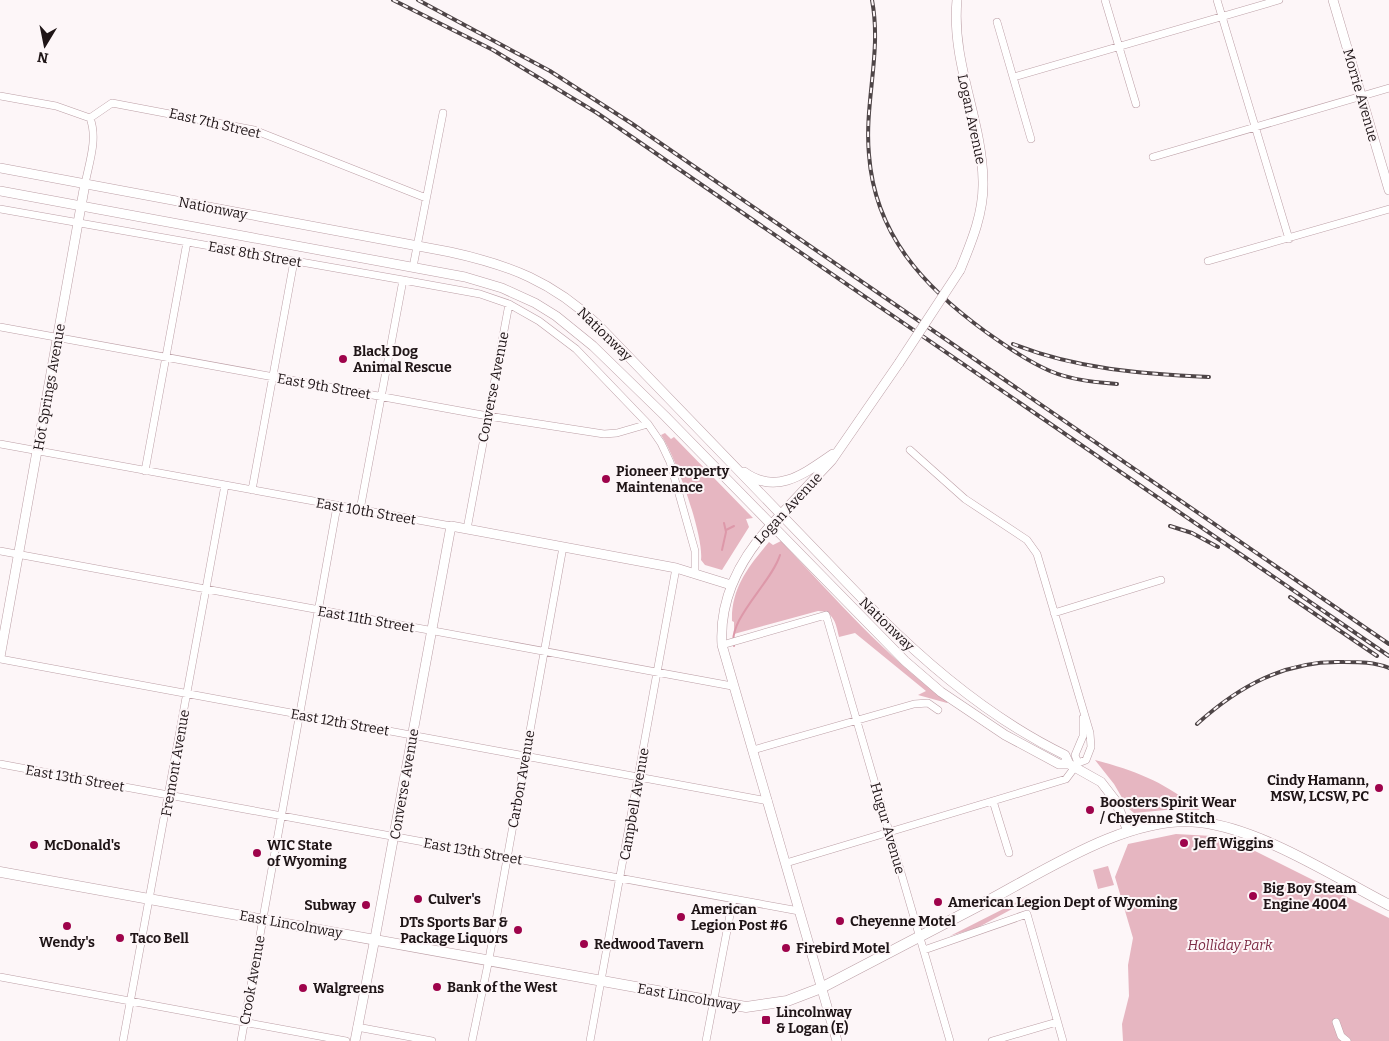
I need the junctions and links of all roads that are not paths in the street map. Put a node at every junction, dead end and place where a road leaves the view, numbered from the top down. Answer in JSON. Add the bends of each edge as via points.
{"nodes":[{"id":1,"x":957,"y":0,"type":"edge"},
{"id":2,"x":1105,"y":0,"type":"edge"},
{"id":3,"x":1217,"y":0,"type":"edge"},
{"id":4,"x":1279,"y":0,"type":"edge"},
{"id":5,"x":1334,"y":0,"type":"edge"},
{"id":6,"x":1222,"y":16,"type":"junction"},
{"id":7,"x":996,"y":22,"type":"dead end"},
{"id":8,"x":1119,"y":46,"type":"junction"},
{"id":9,"x":1014,"y":77,"type":"junction"},
{"id":10,"x":1389,"y":88,"type":"edge"},
{"id":11,"x":0,"y":96,"type":"edge"},
{"id":12,"x":1362,"y":97,"type":"junction"},
{"id":13,"x":1136,"y":104,"type":"dead end"},
{"id":14,"x":443,"y":113,"type":"dead end"},
{"id":15,"x":90,"y":118,"type":"junction"},
{"id":16,"x":1255,"y":127,"type":"junction"},
{"id":17,"x":1031,"y":139,"type":"dead end"},
{"id":18,"x":1153,"y":157,"type":"dead end"},
{"id":19,"x":0,"y":168,"type":"edge"},
{"id":20,"x":85,"y":184,"type":"junction"},
{"id":21,"x":1389,"y":190,"type":"edge"},
{"id":22,"x":0,"y":191,"type":"edge"},
{"id":23,"x":426,"y":198,"type":"junction"},
{"id":24,"x":82,"y":208,"type":"junction"},
{"id":25,"x":0,"y":209,"type":"edge"},
{"id":26,"x":1389,"y":209,"type":"edge"},
{"id":27,"x":79,"y":223,"type":"junction"},
{"id":28,"x":1289,"y":239,"type":"junction"},
{"id":29,"x":187,"y":242,"type":"junction"},
{"id":30,"x":417,"y":246,"type":"junction"},
{"id":31,"x":294,"y":261,"type":"junction"},
{"id":32,"x":1208,"y":261,"type":"dead end"},
{"id":33,"x":413,"y":267,"type":"junction"},
{"id":34,"x":403,"y":280,"type":"junction"},
{"id":35,"x":509,"y":304,"type":"junction"},
{"id":36,"x":0,"y":327,"type":"edge"},
{"id":37,"x":58,"y":338,"type":"junction"},
{"id":38,"x":166,"y":358,"type":"junction"},
{"id":39,"x":273,"y":377,"type":"junction"},
{"id":40,"x":381,"y":397,"type":"junction"},
{"id":41,"x":488,"y":416,"type":"junction"},
{"id":42,"x":648,"y":424,"type":"junction"},
{"id":43,"x":0,"y":444,"type":"edge"},
{"id":44,"x":840,"y":450,"type":"junction"},
{"id":45,"x":910,"y":450,"type":"dead end"},
{"id":46,"x":37,"y":451,"type":"junction"},
{"id":47,"x":724,"y":457,"type":"junction"},
{"id":48,"x":145,"y":471,"type":"junction"},
{"id":49,"x":225,"y":485,"type":"junction"},
{"id":50,"x":252,"y":490,"type":"junction"},
{"id":51,"x":337,"y":506,"type":"junction"},
{"id":52,"x":360,"y":510,"type":"junction"},
{"id":53,"x":781,"y":515,"type":"junction"},
{"id":54,"x":771,"y":525,"type":"junction"},
{"id":55,"x":450,"y":526,"type":"junction"},
{"id":56,"x":467,"y":529,"type":"junction"},
{"id":57,"x":563,"y":547,"type":"junction"},
{"id":58,"x":0,"y":552,"type":"edge"},
{"id":59,"x":18,"y":555,"type":"junction"},
{"id":60,"x":676,"y":568,"type":"junction"},
{"id":61,"x":695,"y":574,"type":"junction"},
{"id":62,"x":1161,"y":580,"type":"dead end"},
{"id":63,"x":731,"y":585,"type":"junction"},
{"id":64,"x":206,"y":589,"type":"junction"},
{"id":65,"x":318,"y":610,"type":"junction"},
{"id":66,"x":1054,"y":613,"type":"junction"},
{"id":67,"x":432,"y":631,"type":"junction"},
{"id":68,"x":722,"y":645,"type":"junction"},
{"id":69,"x":544,"y":651,"type":"junction"},
{"id":70,"x":0,"y":658,"type":"edge"},
{"id":71,"x":658,"y":672,"type":"junction"},
{"id":72,"x":732,"y":686,"type":"junction"},
{"id":73,"x":187,"y":694,"type":"junction"},
{"id":74,"x":938,"y":710,"type":"dead end"},
{"id":75,"x":300,"y":714,"type":"junction"},
{"id":76,"x":1084,"y":714,"type":"junction"},
{"id":77,"x":856,"y":720,"type":"junction"},
{"id":78,"x":413,"y":735,"type":"junction"},
{"id":79,"x":753,"y":750,"type":"junction"},
{"id":80,"x":525,"y":756,"type":"junction"},
{"id":81,"x":0,"y":764,"type":"edge"},
{"id":82,"x":1075,"y":764,"type":"junction"},
{"id":83,"x":638,"y":777,"type":"junction"},
{"id":84,"x":169,"y":795,"type":"junction"},
{"id":85,"x":768,"y":801,"type":"junction"},
{"id":86,"x":993,"y":801,"type":"junction"},
{"id":87,"x":281,"y":816,"type":"junction"},
{"id":88,"x":889,"y":831,"type":"junction"},
{"id":89,"x":1128,"y":831,"type":"junction"},
{"id":90,"x":395,"y":837,"type":"junction"},
{"id":91,"x":1009,"y":853,"type":"dead end"},
{"id":92,"x":507,"y":857,"type":"junction"},
{"id":93,"x":786,"y":863,"type":"junction"},
{"id":94,"x":0,"y":872,"type":"edge"},
{"id":95,"x":620,"y":878,"type":"junction"},
{"id":96,"x":150,"y":899,"type":"junction"},
{"id":97,"x":733,"y":899,"type":"junction"},
{"id":98,"x":1389,"y":905,"type":"edge"},
{"id":99,"x":799,"y":911,"type":"junction"},
{"id":100,"x":263,"y":919,"type":"junction"},
{"id":101,"x":920,"y":936,"type":"junction"},
{"id":102,"x":376,"y":938,"type":"junction"},
{"id":103,"x":924,"y":950,"type":"junction"},
{"id":104,"x":489,"y":959,"type":"junction"},
{"id":105,"x":0,"y":976,"type":"edge"},
{"id":106,"x":602,"y":981,"type":"junction"},
{"id":107,"x":820,"y":988,"type":"junction"},
{"id":108,"x":130,"y":1001,"type":"junction"},
{"id":109,"x":714,"y":1002,"type":"junction"},
{"id":110,"x":244,"y":1022,"type":"junction"},
{"id":111,"x":1057,"y":1022,"type":"junction"},
{"id":112,"x":1336,"y":1022,"type":"dead end"},
{"id":113,"x":357,"y":1027,"type":"junction"},
{"id":114,"x":123,"y":1041,"type":"edge"},
{"id":115,"x":241,"y":1041,"type":"edge"},
{"id":116,"x":346,"y":1041,"type":"edge"},
{"id":117,"x":355,"y":1041,"type":"edge"},
{"id":118,"x":432,"y":1041,"type":"edge"},
{"id":119,"x":472,"y":1041,"type":"edge"},
{"id":120,"x":590,"y":1041,"type":"edge"},
{"id":121,"x":706,"y":1041,"type":"edge"},
{"id":122,"x":837,"y":1041,"type":"edge"},
{"id":123,"x":950,"y":1041,"type":"edge"},
{"id":124,"x":992,"y":1041,"type":"edge"},
{"id":125,"x":1063,"y":1041,"type":"edge"},
{"id":126,"x":1347,"y":1041,"type":"edge"}],
"edges":[{"from":1,"to":44,"type":"main road","name":"Logan Avenue","bridge":true,"via":[[958,57],[980,150],[983,181],[978,222],[960,270]]},
{"from":2,"to":8,"type":"street"},
{"from":3,"to":6,"type":"street"},
{"from":4,"to":6,"type":"street"},
{"from":5,"to":12,"type":"main road","name":"Morrie Avenue"},
{"from":6,"to":8,"type":"street"},
{"from":6,"to":16,"type":"street"},
{"from":7,"to":9,"type":"street"},
{"from":8,"to":9,"type":"street"},
{"from":8,"to":13,"type":"street"},
{"from":9,"to":17,"type":"street"},
{"from":10,"to":12,"type":"street"},
{"from":11,"to":15,"type":"street","via":[[56,106]]},
{"from":12,"to":16,"type":"street"},
{"from":12,"to":21,"type":"main road","name":"Morrie Avenue"},
{"from":14,"to":23,"type":"street"},
{"from":15,"to":20,"type":"street","name":"Hot Springs Avenue","via":[[94,128],[93,143]]},
{"from":15,"to":23,"type":"street","name":"East 7th Street","via":[[112,103],[254,130]]},
{"from":16,"to":18,"type":"street"},
{"from":16,"to":28,"type":"street"},
{"from":19,"to":20,"type":"main road","name":"Nationway"},
{"from":20,"to":24,"type":"main road","name":"Hot Springs Avenue"},
{"from":20,"to":30,"type":"main road","name":"Nationway"},
{"from":22,"to":24,"type":"main road","name":"Nationway"},
{"from":23,"to":30,"type":"street"},
{"from":24,"to":27,"type":"main road","name":"Hot Springs Avenue"},
{"from":24,"to":33,"type":"main road","name":"Nationway"},
{"from":25,"to":27,"type":"street","name":"East 8th Street"},
{"from":26,"to":28,"type":"street"},
{"from":27,"to":29,"type":"street","name":"East 8th Street"},
{"from":27,"to":37,"type":"main road","name":"Hot Springs Avenue"},
{"from":28,"to":32,"type":"street"},
{"from":29,"to":31,"type":"street","name":"East 8th Street"},
{"from":29,"to":38,"type":"street"},
{"from":30,"to":33,"type":"street"},
{"from":30,"to":47,"type":"main road","name":"Nationway","via":[[510,267],[552,288],[597,324]]},
{"from":31,"to":34,"type":"street","name":"East 8th Street"},
{"from":31,"to":39,"type":"street"},
{"from":33,"to":54,"type":"main road","name":"Nationway","via":[[490,284],[525,298],[556,316],[629,380]]},
{"from":34,"to":35,"type":"street","name":"East 8th Street","via":[[480,294]]},
{"from":34,"to":40,"type":"street"},
{"from":35,"to":41,"type":"street","name":"Converse Avenue"},
{"from":35,"to":42,"type":"street","via":[[539,321],[576,349]]},
{"from":36,"to":37,"type":"street","name":"East 9th Street"},
{"from":37,"to":38,"type":"street","name":"East 9th Street"},
{"from":37,"to":46,"type":"main road","name":"Hot Springs Avenue"},
{"from":38,"to":39,"type":"street","name":"East 9th Street"},
{"from":38,"to":48,"type":"street"},
{"from":39,"to":40,"type":"street","name":"East 9th Street"},
{"from":39,"to":50,"type":"street"},
{"from":40,"to":41,"type":"street","name":"East 9th Street"},
{"from":40,"to":52,"type":"street"},
{"from":41,"to":42,"type":"street","name":"East 9th Street","via":[[604,434]]},
{"from":41,"to":56,"type":"street","name":"Converse Avenue"},
{"from":42,"to":61,"type":"street","via":[[670,462],[695,551]]},
{"from":43,"to":46,"type":"street","name":"East 10th Street"},
{"from":44,"to":47,"type":"main road","via":[[802,475],[779,483],[752,477]]},
{"from":44,"to":53,"type":"main road","name":"Logan Avenue"},
{"from":45,"to":66,"type":"street","via":[[965,499],[1027,540],[1038,558]]},
{"from":46,"to":48,"type":"street","name":"East 10th Street"},
{"from":46,"to":59,"type":"main road","name":"Hot Springs Avenue"},
{"from":47,"to":53,"type":"main road","name":"Nationway"},
{"from":48,"to":49,"type":"street","name":"East 10th Street"},
{"from":49,"to":50,"type":"street","name":"East 10th Street"},
{"from":49,"to":64,"type":"street","name":"Fremont Avenue"},
{"from":50,"to":51,"type":"street","name":"East 10th Street"},
{"from":51,"to":52,"type":"street","name":"East 10th Street"},
{"from":51,"to":65,"type":"street","name":"Crook Avenue"},
{"from":52,"to":55,"type":"street","name":"East 10th Street"},
{"from":53,"to":54,"type":"main road","name":"Logan Avenue"},
{"from":53,"to":82,"type":"main road","name":"Nationway","via":[[925,660],[989,709]]},
{"from":54,"to":63,"type":"main road","name":"Logan Avenue","via":[[746,554]]},
{"from":54,"to":82,"type":"main road","name":"Nationway","via":[[887,644],[931,684],[1015,741],[1059,764]]},
{"from":55,"to":56,"type":"main road","name":"East 10th Street"},
{"from":55,"to":67,"type":"main road","name":"Converse Avenue"},
{"from":56,"to":57,"type":"main road","name":"East 10th Street"},
{"from":57,"to":60,"type":"main road","name":"East 10th Street"},
{"from":57,"to":69,"type":"street","name":"Carbon Avenue"},
{"from":58,"to":59,"type":"street","name":"East 11th Street"},
{"from":59,"to":64,"type":"street","name":"East 11th Street"},
{"from":59,"to":70,"type":"main road","name":"Hot Springs Avenue"},
{"from":60,"to":61,"type":"main road","name":"East 10th Street"},
{"from":60,"to":71,"type":"street","name":"Campbell Avenue"},
{"from":61,"to":63,"type":"main road","name":"East 10th Street"},
{"from":62,"to":66,"type":"street"},
{"from":63,"to":68,"type":"main road","name":"Logan Avenue","via":[[724,611]]},
{"from":64,"to":65,"type":"street","name":"East 11th Street"},
{"from":64,"to":73,"type":"street","name":"Fremont Avenue"},
{"from":65,"to":67,"type":"street","name":"East 11th Street"},
{"from":65,"to":75,"type":"street","name":"Crook Avenue"},
{"from":66,"to":76,"type":"street"},
{"from":67,"to":69,"type":"street","name":"East 11th Street"},
{"from":67,"to":78,"type":"main road","name":"Converse Avenue"},
{"from":68,"to":72,"type":"main road","name":"Logan Avenue"},
{"from":68,"to":77,"type":"street","name":"Hugur Avenue","via":[[826,615]]},
{"from":69,"to":71,"type":"street","name":"East 11th Street"},
{"from":69,"to":80,"type":"street","name":"Carbon Avenue"},
{"from":70,"to":73,"type":"street","name":"East 12th Street"},
{"from":71,"to":72,"type":"street","name":"East 11th Street"},
{"from":71,"to":83,"type":"street","name":"Campbell Avenue"},
{"from":72,"to":79,"type":"main road","name":"Logan Avenue"},
{"from":73,"to":75,"type":"street","name":"East 12th Street"},
{"from":73,"to":84,"type":"street","name":"Fremont Avenue"},
{"from":74,"to":77,"type":"street","via":[[924,703]]},
{"from":75,"to":78,"type":"street","name":"East 12th Street"},
{"from":75,"to":87,"type":"street","name":"Crook Avenue"},
{"from":76,"to":82,"type":"street","via":[[1083,736]]},
{"from":76,"to":82,"type":"street","via":[[1091,747],[1086,760]]},
{"from":77,"to":79,"type":"street"},
{"from":77,"to":88,"type":"street","name":"Hugur Avenue"},
{"from":78,"to":80,"type":"street","name":"East 12th Street"},
{"from":78,"to":90,"type":"main road","name":"Converse Avenue"},
{"from":79,"to":85,"type":"main road","name":"Logan Avenue"},
{"from":80,"to":83,"type":"street","name":"East 12th Street"},
{"from":80,"to":92,"type":"street","name":"Carbon Avenue"},
{"from":81,"to":84,"type":"street","name":"East 13th Street"},
{"from":82,"to":86,"type":"street","via":[[1062,781]]},
{"from":82,"to":89,"type":"main road","name":"Nationway","via":[[1108,789]]},
{"from":83,"to":85,"type":"street","name":"East 12th Street"},
{"from":83,"to":95,"type":"street","name":"Campbell Avenue"},
{"from":84,"to":87,"type":"street","name":"East 13th Street"},
{"from":84,"to":96,"type":"street","name":"Fremont Avenue"},
{"from":85,"to":93,"type":"main road","name":"Logan Avenue"},
{"from":86,"to":88,"type":"street"},
{"from":86,"to":91,"type":"street"},
{"from":87,"to":90,"type":"street","name":"East 13th Street"},
{"from":87,"to":100,"type":"street","name":"Crook Avenue"},
{"from":88,"to":93,"type":"street"},
{"from":88,"to":101,"type":"street","name":"Hugur Avenue"},
{"from":89,"to":98,"type":"main road","name":"East Lincolnway","via":[[1182,821],[1229,828],[1272,844]]},
{"from":89,"to":101,"type":"main road","name":"East Lincolnway","via":[[1094,845]]},
{"from":90,"to":92,"type":"street","name":"East 13th Street"},
{"from":90,"to":102,"type":"main road","name":"Converse Avenue"},
{"from":92,"to":95,"type":"street","name":"East 13th Street"},
{"from":92,"to":104,"type":"street","name":"Carbon Avenue"},
{"from":93,"to":99,"type":"main road","name":"Logan Avenue"},
{"from":94,"to":96,"type":"main road","name":"East Lincolnway"},
{"from":95,"to":97,"type":"street","name":"East 13th Street"},
{"from":95,"to":106,"type":"street","name":"Campbell Avenue"},
{"from":96,"to":100,"type":"main road","name":"East Lincolnway"},
{"from":96,"to":108,"type":"street","name":"Fremont Avenue"},
{"from":97,"to":99,"type":"street","name":"East 13th Street"},
{"from":97,"to":109,"type":"street"},
{"from":99,"to":107,"type":"main road","name":"Logan Avenue"},
{"from":100,"to":102,"type":"main road","name":"East Lincolnway"},
{"from":100,"to":110,"type":"street","name":"Crook Avenue"},
{"from":101,"to":103,"type":"street","name":"Hugur Avenue"},
{"from":101,"to":107,"type":"main road","name":"East Lincolnway"},
{"from":102,"to":104,"type":"main road","name":"East Lincolnway"},
{"from":102,"to":113,"type":"main road","name":"Converse Avenue"},
{"from":103,"to":111,"type":"street","via":[[1027,914]]},
{"from":103,"to":123,"type":"street","name":"Hugur Avenue"},
{"from":104,"to":106,"type":"main road","name":"East Lincolnway"},
{"from":104,"to":119,"type":"street","name":"Carbon Avenue"},
{"from":105,"to":108,"type":"street"},
{"from":106,"to":109,"type":"main road","name":"East Lincolnway"},
{"from":106,"to":120,"type":"street","name":"Campbell Avenue"},
{"from":107,"to":109,"type":"main road","name":"East Lincolnway","via":[[787,1001],[760,1006]]},
{"from":107,"to":122,"type":"main road","name":"Logan Avenue"},
{"from":108,"to":110,"type":"street"},
{"from":108,"to":114,"type":"street","name":"Fremont Avenue"},
{"from":109,"to":121,"type":"street"},
{"from":110,"to":115,"type":"street","name":"Crook Avenue"},
{"from":110,"to":116,"type":"street"},
{"from":111,"to":124,"type":"street"},
{"from":111,"to":125,"type":"street"},
{"from":112,"to":126,"type":"street","via":[[1341,1036]]},
{"from":113,"to":117,"type":"main road","name":"Converse Avenue"},
{"from":113,"to":118,"type":"street"}]}
